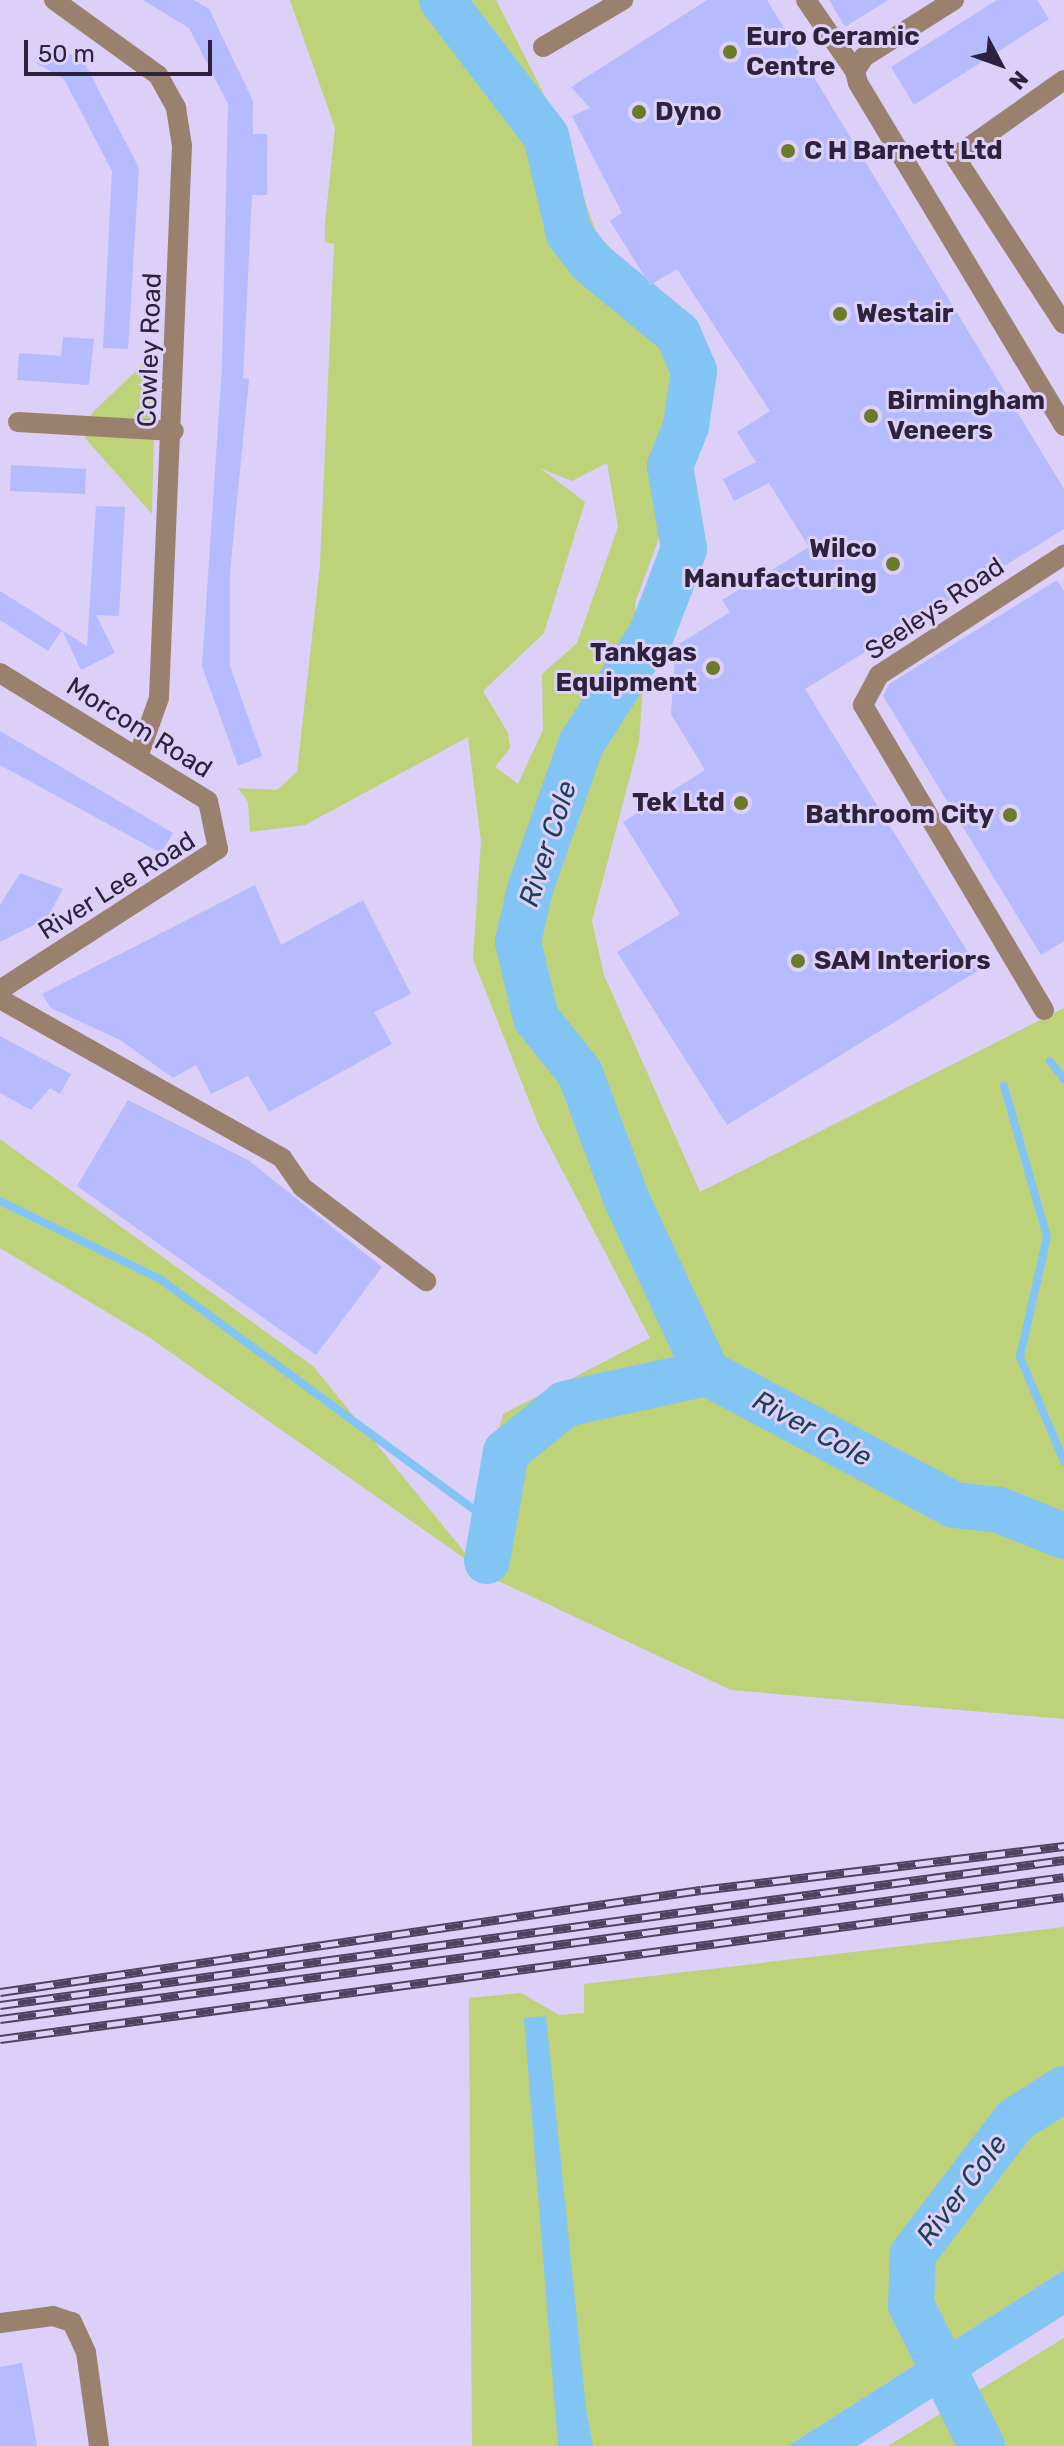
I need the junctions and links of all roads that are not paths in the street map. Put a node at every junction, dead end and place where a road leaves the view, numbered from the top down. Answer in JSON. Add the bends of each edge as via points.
{"nodes":[{"id":1,"x":54,"y":0,"type":"edge"},
{"id":2,"x":623,"y":0,"type":"edge"},
{"id":3,"x":806,"y":0,"type":"edge"},
{"id":4,"x":954,"y":0,"type":"edge"},
{"id":5,"x":543,"y":47,"type":"dead end"},
{"id":6,"x":855,"y":71,"type":"junction"},
{"id":7,"x":1064,"y":80,"type":"edge"},
{"id":8,"x":1064,"y":324,"type":"edge"},
{"id":9,"x":18,"y":422,"type":"dead end"},
{"id":10,"x":1064,"y":426,"type":"edge"},
{"id":11,"x":174,"y":431,"type":"junction"},
{"id":12,"x":1061,"y":561,"type":"edge"},
{"id":13,"x":0,"y":673,"type":"edge"},
{"id":14,"x":138,"y":757,"type":"junction"},
{"id":15,"x":218,"y":849,"type":"joint"},
{"id":16,"x":0,"y":990,"type":"edge"},
{"id":17,"x":0,"y":999,"type":"edge"},
{"id":18,"x":1044,"y":1010,"type":"dead end"},
{"id":19,"x":426,"y":1281,"type":"dead end"},
{"id":20,"x":0,"y":2323,"type":"edge"},
{"id":21,"x":99,"y":2446,"type":"edge"}],
"edges":[{"from":1,"to":11,"type":"street","name":"Cowley Road","via":[[131,49],[158,75],[176,108],[182,146]]},
{"from":2,"to":5,"type":"street"},
{"from":3,"to":6,"type":"street"},
{"from":4,"to":6,"type":"street","via":[[864,57]]},
{"from":6,"to":10,"type":"street"},
{"from":7,"to":8,"type":"street","via":[[955,157]]},
{"from":9,"to":11,"type":"street"},
{"from":11,"to":14,"type":"street","name":"Cowley Road","via":[[159,698]]},
{"from":12,"to":18,"type":"street","name":"Seeleys Road","via":[[879,675],[863,705]]},
{"from":13,"to":14,"type":"street","name":"Morcom Road"},
{"from":14,"to":15,"type":"street","name":"Morcom Road","via":[[208,801]]},
{"from":15,"to":16,"type":"street","name":"River Lee Road"},
{"from":17,"to":19,"type":"street","via":[[282,1158],[302,1187]]},
{"from":20,"to":21,"type":"street","via":[[53,2316],[72,2322],[86,2352]]}]}
